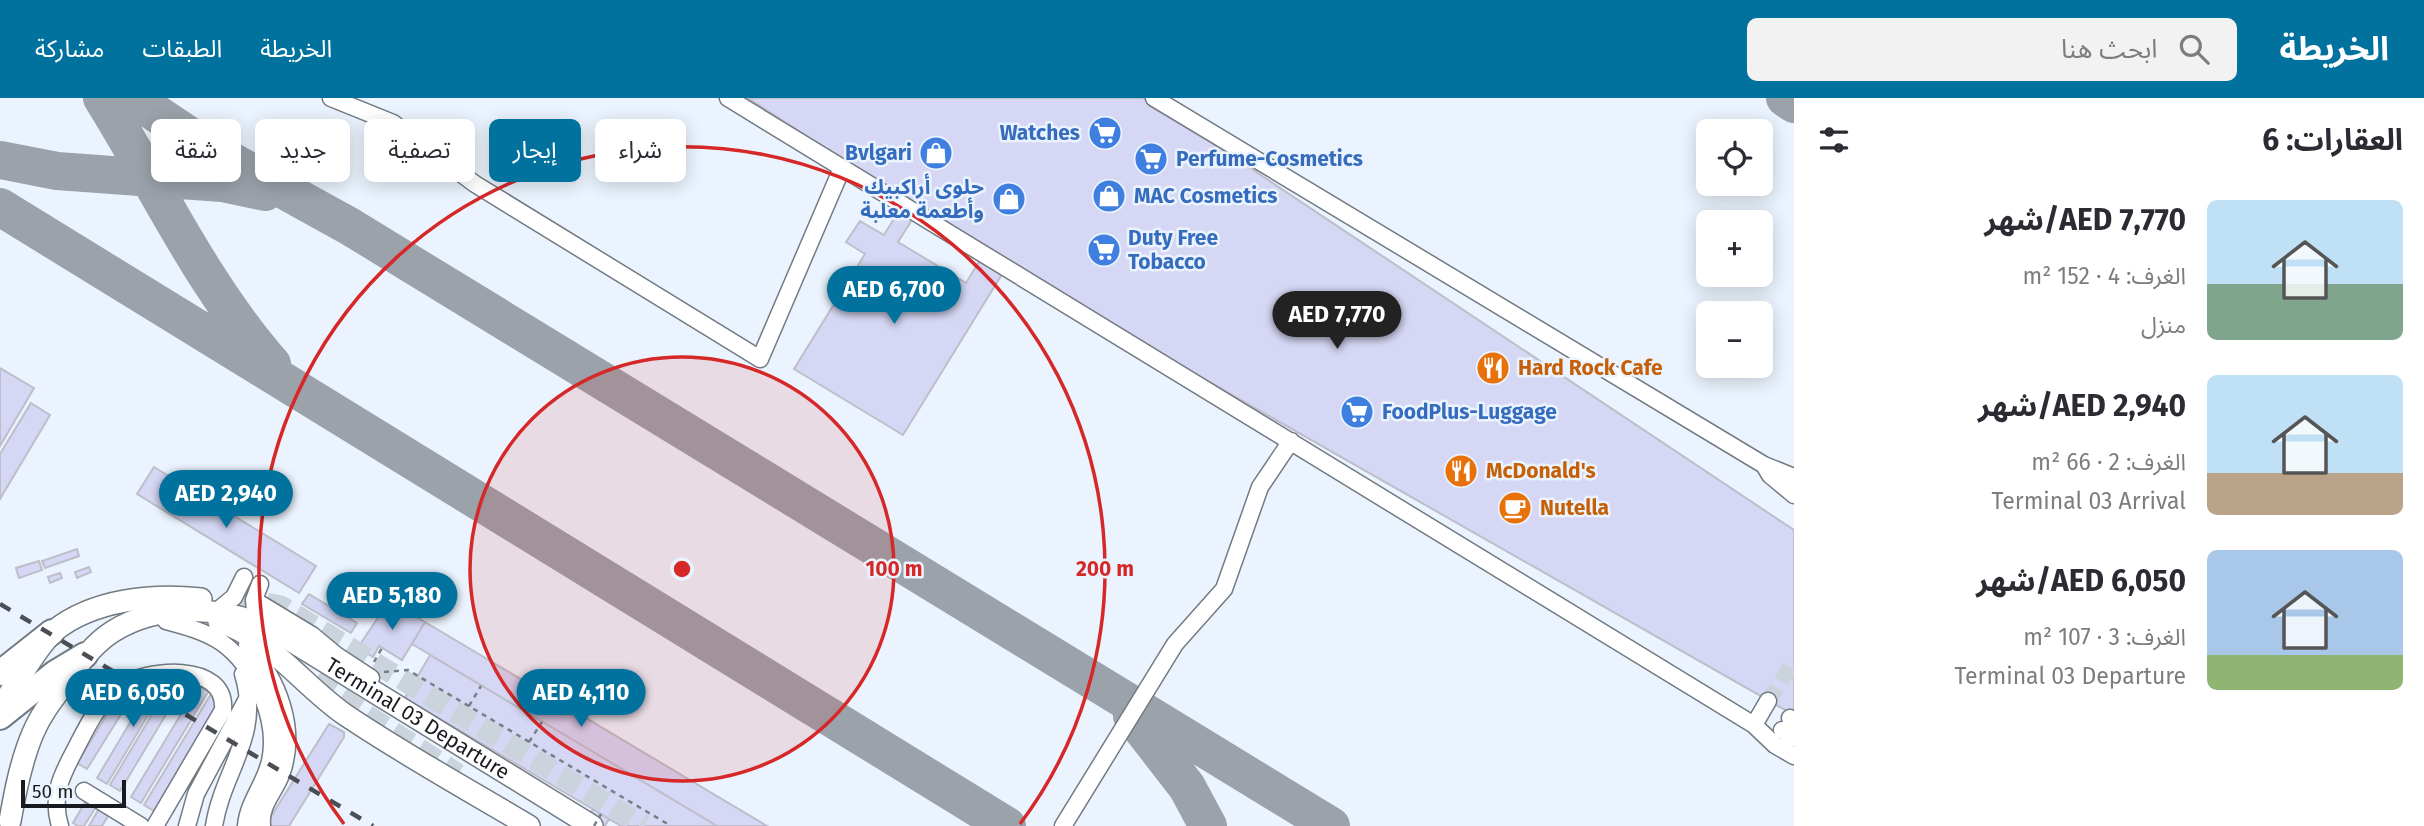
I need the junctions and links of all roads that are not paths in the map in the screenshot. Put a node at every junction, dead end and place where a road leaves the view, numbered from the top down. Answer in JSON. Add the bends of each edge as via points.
{"nodes":[{"id":1,"x":331,"y":98,"type":"edge"},
{"id":2,"x":728,"y":98,"type":"edge"},
{"id":3,"x":1154,"y":98,"type":"edge"},
{"id":4,"x":842,"y":168,"type":"junction"},
{"id":5,"x":1292,"y":441,"type":"junction"},
{"id":6,"x":1763,"y":465,"type":"junction"},
{"id":7,"x":1794,"y":477,"type":"edge"},
{"id":8,"x":1794,"y":495,"type":"edge"},
{"id":9,"x":244,"y":577,"type":"dead end"},
{"id":10,"x":260,"y":584,"type":"dead end"},
{"id":11,"x":254,"y":600,"type":"junction"},
{"id":12,"x":210,"y":607,"type":"junction"},
{"id":13,"x":166,"y":621,"type":"junction"},
{"id":14,"x":260,"y":623,"type":"junction"},
{"id":15,"x":52,"y":632,"type":"junction"},
{"id":16,"x":112,"y":632,"type":"junction"},
{"id":17,"x":241,"y":650,"type":"junction"},
{"id":18,"x":85,"y":655,"type":"junction"},
{"id":19,"x":0,"y":673,"type":"edge"},
{"id":20,"x":248,"y":698,"type":"junction"},
{"id":21,"x":1768,"y":701,"type":"tunnel mouth"},
{"id":22,"x":1,"y":707,"type":"edge"},
{"id":23,"x":0,"y":717,"type":"edge"},
{"id":24,"x":1754,"y":725,"type":"junction"},
{"id":25,"x":461,"y":747,"type":"junction"},
{"id":26,"x":1794,"y":756,"type":"edge"},
{"id":27,"x":84,"y":791,"type":"dead end"},
{"id":28,"x":595,"y":822,"type":"edge"},
{"id":29,"x":18,"y":824,"type":"edge"},
{"id":30,"x":262,"y":825,"type":"edge"},
{"id":31,"x":60,"y":826,"type":"edge"},
{"id":32,"x":142,"y":826,"type":"edge"},
{"id":33,"x":155,"y":826,"type":"edge"},
{"id":34,"x":187,"y":826,"type":"edge"},
{"id":35,"x":214,"y":826,"type":"edge"},
{"id":36,"x":246,"y":826,"type":"edge"},
{"id":37,"x":529,"y":826,"type":"edge"},
{"id":38,"x":1063,"y":826,"type":"edge"}],
"edges":[{"from":1,"to":4,"type":"lane","via":[[393,122],[475,184],[760,359],[806,268]]},
{"from":2,"to":4,"type":"lane"},
{"from":3,"to":6,"type":"lane"},
{"from":4,"to":5,"type":"lane"},
{"from":5,"to":24,"type":"lane"},
{"from":5,"to":38,"type":"lane","via":[[1260,487],[1224,589],[1167,655]]},
{"from":6,"to":7,"type":"lane"},
{"from":6,"to":8,"type":"lane"},
{"from":9,"to":12,"type":"lane","via":[[234,597]]},
{"from":10,"to":11,"type":"lane"},
{"from":11,"to":14,"type":"lane"},
{"from":11,"to":25,"type":"lane","via":[[436,719]]},
{"from":12,"to":14,"type":"main road","name":"Terminal 03 Departure"},
{"from":12,"to":15,"type":"main road","via":[[158,597],[92,611]]},
{"from":12,"to":16,"type":"main road","name":"Terminal 03 Departure","via":[[158,615]]},
{"from":13,"to":16,"type":"main road"},
{"from":13,"to":17,"type":"lane"},
{"from":13,"to":37,"type":"main road","via":[[212,621],[255,638],[345,715]]},
{"from":14,"to":25,"type":"main road","name":"Terminal 03 Departure"},
{"from":15,"to":19,"type":"highway"},
{"from":15,"to":22,"type":"main road"},
{"from":16,"to":18,"type":"main road","name":"Terminal 03 Departure"},
{"from":17,"to":20,"type":"lane"},
{"from":17,"to":30,"type":"lane","via":[[273,682],[287,735],[285,764],[263,809]]},
{"from":17,"to":36,"type":"lane","via":[[272,729],[270,764]]},
{"from":18,"to":23,"type":"highway"},
{"from":18,"to":29,"type":"main road","name":"Terminal 03 Departure","via":[[44,711],[21,767]]},
{"from":20,"to":34,"type":"lane","via":[[197,794]]},
{"from":20,"to":35,"type":"lane","via":[[247,733]]},
{"from":21,"to":24,"type":"lane"},
{"from":24,"to":26,"type":"lane"},
{"from":25,"to":28,"type":"main road","name":"Terminal 03 Departure"},
{"from":27,"to":32,"type":"lane"},
{"from":31,"to":33,"type":"lane","via":[[58,786],[101,705],[136,678],[182,673],[214,686],[224,701],[223,710]]}]}
